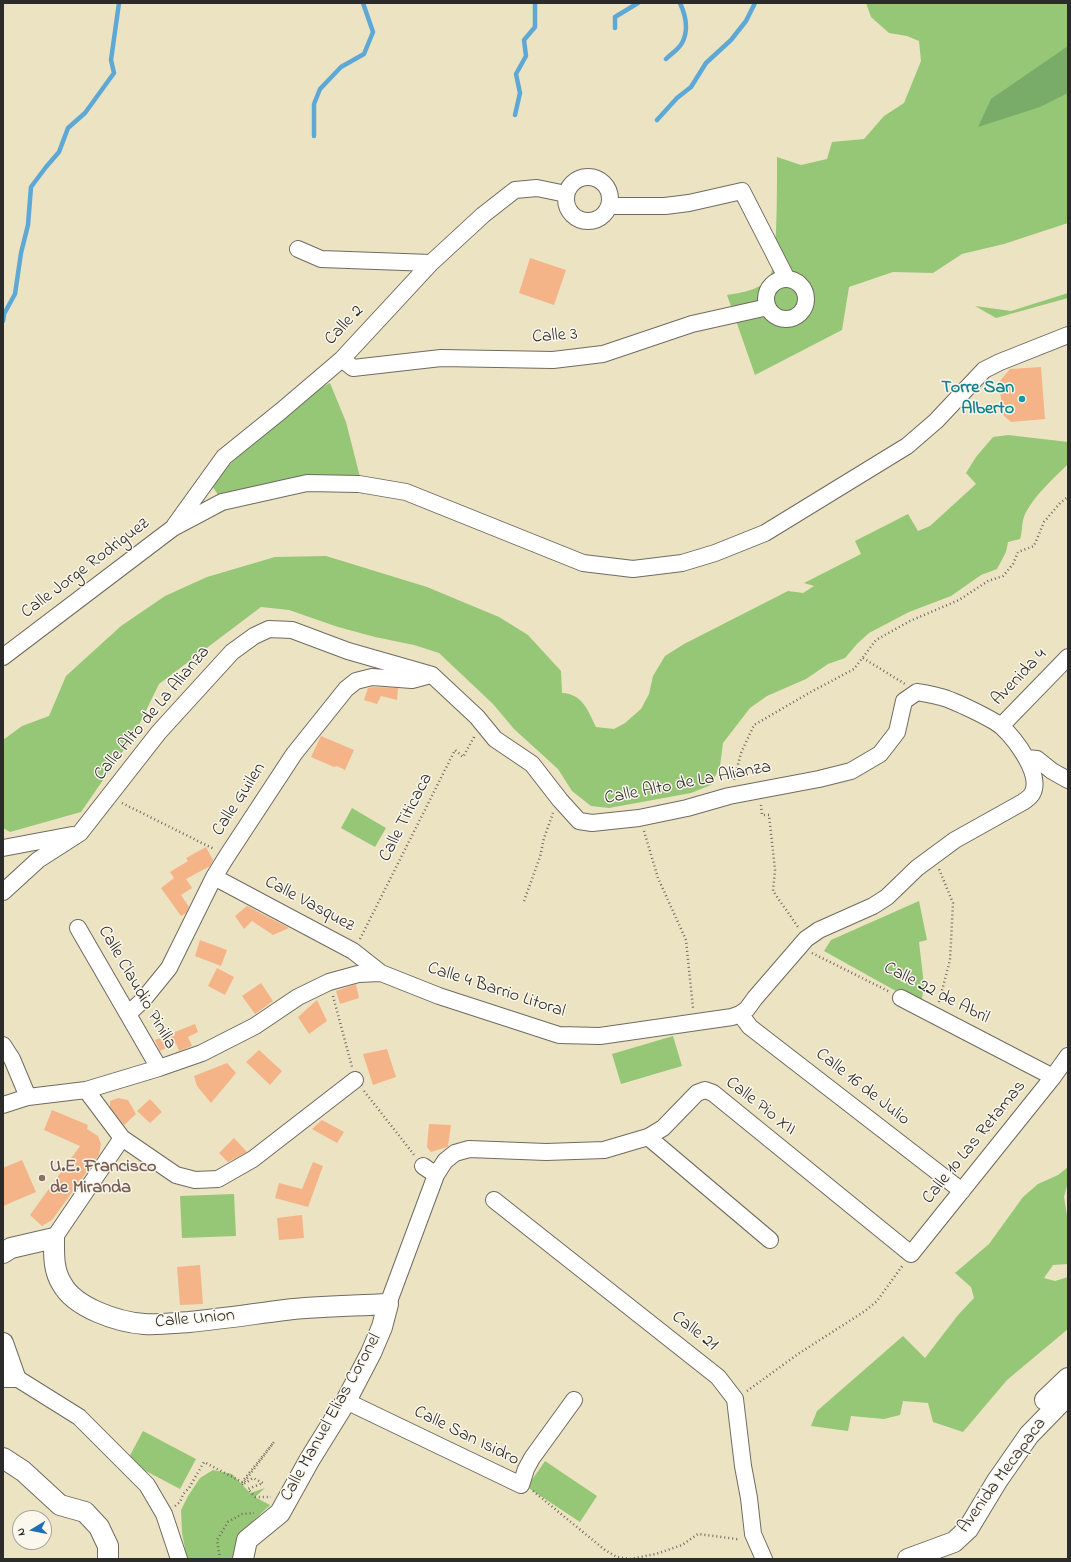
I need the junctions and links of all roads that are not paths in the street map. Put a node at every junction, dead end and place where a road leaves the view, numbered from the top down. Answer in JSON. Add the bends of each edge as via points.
{"nodes":[{"id":1,"x":566,"y":194,"type":"junction"},
{"id":2,"x":609,"y":206,"type":"junction"},
{"id":3,"x":298,"y":249,"type":"dead end"},
{"id":4,"x":431,"y":263,"type":"junction"},
{"id":5,"x":787,"y":279,"type":"junction"},
{"id":6,"x":768,"y":307,"type":"junction"},
{"id":7,"x":1068,"y":335,"type":"edge"},
{"id":8,"x":342,"y":359,"type":"junction"},
{"id":9,"x":173,"y":528,"type":"junction"},
{"id":10,"x":3,"y":657,"type":"edge"},
{"id":11,"x":1068,"y":657,"type":"edge"},
{"id":12,"x":432,"y":675,"type":"junction"},
{"id":13,"x":1001,"y":726,"type":"junction"},
{"id":14,"x":1027,"y":758,"type":"junction"},
{"id":15,"x":1068,"y":780,"type":"edge"},
{"id":16,"x":80,"y":833,"type":"junction"},
{"id":17,"x":3,"y":848,"type":"edge"},
{"id":18,"x":214,"y":877,"type":"junction"},
{"id":19,"x":3,"y":892,"type":"edge"},
{"id":20,"x":78,"y":928,"type":"dead end"},
{"id":21,"x":381,"y":973,"type":"junction"},
{"id":22,"x":901,"y":998,"type":"road end"},
{"id":23,"x":128,"y":1014,"type":"junction"},
{"id":24,"x":740,"y":1014,"type":"junction"},
{"id":25,"x":3,"y":1045,"type":"edge"},
{"id":26,"x":1068,"y":1056,"type":"edge"},
{"id":27,"x":159,"y":1068,"type":"junction"},
{"id":28,"x":1053,"y":1077,"type":"junction"},
{"id":29,"x":355,"y":1080,"type":"dead end"},
{"id":30,"x":86,"y":1090,"type":"junction"},
{"id":31,"x":28,"y":1097,"type":"junction"},
{"id":32,"x":3,"y":1105,"type":"edge"},
{"id":33,"x":648,"y":1137,"type":"junction"},
{"id":34,"x":122,"y":1138,"type":"junction"},
{"id":35,"x":423,"y":1166,"type":"dead end"},
{"id":36,"x":436,"y":1175,"type":"junction"},
{"id":37,"x":962,"y":1191,"type":"junction"},
{"id":38,"x":494,"y":1200,"type":"dead end"},
{"id":39,"x":54,"y":1238,"type":"junction"},
{"id":40,"x":770,"y":1240,"type":"dead end"},
{"id":41,"x":3,"y":1252,"type":"edge"},
{"id":42,"x":911,"y":1254,"type":"joint"},
{"id":43,"x":388,"y":1304,"type":"junction"},
{"id":44,"x":3,"y":1343,"type":"edge"},
{"id":45,"x":9,"y":1377,"type":"edge"},
{"id":46,"x":1068,"y":1378,"type":"edge"},
{"id":47,"x":1068,"y":1395,"type":"edge"},
{"id":48,"x":574,"y":1400,"type":"dead end"},
{"id":49,"x":346,"y":1401,"type":"junction"},
{"id":50,"x":3,"y":1458,"type":"edge"},
{"id":51,"x":932,"y":1550,"type":"junction"},
{"id":52,"x":176,"y":1557,"type":"edge"},
{"id":53,"x":108,"y":1559,"type":"edge"},
{"id":54,"x":243,"y":1559,"type":"edge"},
{"id":55,"x":764,"y":1559,"type":"edge"},
{"id":56,"x":908,"y":1559,"type":"edge"}],
"edges":[{"from":1,"to":2,"type":"street","via":[[568,209],[572,215],[586,222],[600,218]]},
{"from":1,"to":2,"type":"street","via":[[569,187],[580,178],[594,177],[606,185]]},
{"from":1,"to":4,"type":"street","name":"Calle 2","via":[[537,188],[515,190],[483,215]]},
{"from":2,"to":5,"type":"street","via":[[665,206],[742,191]]},
{"from":3,"to":4,"type":"street","via":[[321,259]]},
{"from":4,"to":8,"type":"street","name":"Calle 2"},
{"from":5,"to":6,"type":"street","via":[[780,280],[770,288],[767,294]]},
{"from":5,"to":6,"type":"street","via":[[799,283],[804,289],[805,308],[789,319],[782,319],[776,317]]},
{"from":6,"to":8,"type":"street","name":"Calle 3","via":[[692,324],[603,354],[553,360],[441,358],[353,368]]},
{"from":7,"to":9,"type":"street","via":[[984,370],[907,446],[765,533],[682,563],[633,569],[583,563],[406,492],[359,484],[307,483],[269,490],[222,502]]},
{"from":8,"to":9,"type":"street","name":"Calle 2","via":[[224,457]]},
{"from":9,"to":10,"type":"street","name":"Calle Jorge Rodriguez"},
{"from":11,"to":13,"type":"street","name":"Avenida 4"},
{"from":12,"to":13,"type":"street","name":"Calle Alto de La Alianza","via":[[477,717],[495,739],[532,764],[579,821],[592,823],[639,818],[851,770],[880,754],[897,732],[904,700],[917,692],[943,697]]},
{"from":12,"to":16,"type":"street","name":"Calle Alto de La Alianza","via":[[348,651],[292,630],[269,629],[232,652],[159,732]]},
{"from":12,"to":18,"type":"street","name":"Calle Guilen","via":[[412,680],[372,677],[356,682],[346,689],[294,754]]},
{"from":13,"to":14,"type":"street"},
{"from":14,"to":15,"type":"street","via":[[1037,759]]},
{"from":14,"to":24,"type":"street","via":[[1034,786],[1028,798],[955,840],[916,868],[887,897],[831,925],[803,943]]},
{"from":16,"to":17,"type":"street"},
{"from":16,"to":19,"type":"street","name":"Calle Alto de La Alianza","via":[[38,860]]},
{"from":18,"to":21,"type":"street","name":"Calle Vasquez","via":[[353,952]]},
{"from":18,"to":23,"type":"street","name":"Calle Guilen","via":[[169,968]]},
{"from":20,"to":23,"type":"street","name":"Calle Claudio Pinilla"},
{"from":21,"to":24,"type":"street","name":"Calle 4 Barrio Litoral","via":[[438,996],[559,1035],[600,1036]]},
{"from":21,"to":27,"type":"street","name":"Calle 4 Barrio Litoral","via":[[358,974],[329,982],[298,997],[255,1026],[202,1053]]},
{"from":22,"to":28,"type":"street","name":"Calle 22 de Abril"},
{"from":23,"to":27,"type":"street","name":"Calle Claudio Pinilla"},
{"from":24,"to":37,"type":"street","name":"Calle 16 de Julio","via":[[750,1028]]},
{"from":25,"to":31,"type":"street","via":[[12,1059]]},
{"from":26,"to":28,"type":"street","name":"Calle 10 Las Retamas"},
{"from":27,"to":30,"type":"street","name":"Calle 4 Barrio Litoral"},
{"from":28,"to":37,"type":"street","name":"Calle 10 Las Retamas"},
{"from":29,"to":34,"type":"street","via":[[253,1159],[218,1179],[195,1180],[176,1175]]},
{"from":30,"to":31,"type":"street","name":"Calle 4 Barrio Litoral"},
{"from":30,"to":34,"type":"street"},
{"from":31,"to":32,"type":"street","name":"Calle 4 Barrio Litoral"},
{"from":33,"to":36,"type":"street","name":"Calle Pio XII","via":[[604,1150],[546,1152],[469,1149],[456,1153],[445,1161]]},
{"from":33,"to":40,"type":"street"},
{"from":33,"to":42,"type":"street","name":"Calle Pio XII","via":[[663,1128],[697,1093],[705,1090],[713,1092]]},
{"from":34,"to":39,"type":"street"},
{"from":35,"to":36,"type":"street"},
{"from":36,"to":43,"type":"street","name":"Calle Manuel Elias Coronel"},
{"from":37,"to":42,"type":"street","name":"Calle 10 Las Retamas"},
{"from":38,"to":55,"type":"street","name":"Calle 21","via":[[718,1377],[735,1399],[753,1534]]},
{"from":39,"to":41,"type":"street"},
{"from":39,"to":43,"type":"street","name":"Calle Union","via":[[54,1266],[62,1285],[72,1297],[86,1307],[115,1318],[144,1324],[223,1319],[287,1310]]},
{"from":43,"to":49,"type":"street","name":"Calle Manuel Elias Coronel","via":[[372,1353]]},
{"from":44,"to":45,"type":"street"},
{"from":45,"to":52,"type":"street","via":[[79,1417],[146,1485],[164,1514]]},
{"from":46,"to":51,"type":"street","name":"Avenida Mecapaca","via":[[1041,1404],[1010,1441],[994,1462],[960,1523]]},
{"from":47,"to":51,"type":"street","name":"Avenida Mecapaca","via":[[1029,1435],[968,1529],[954,1542]]},
{"from":48,"to":49,"type":"street","name":"Calle San Isidro","via":[[532,1458],[521,1486]]},
{"from":49,"to":54,"type":"street","name":"Calle Manuel Elias Coronel","via":[[280,1513],[247,1540]]},
{"from":50,"to":53,"type":"street","via":[[23,1471],[60,1505],[85,1512],[98,1527],[108,1546]]},
{"from":51,"to":56,"type":"street","name":"Avenida Mecapaca"}]}
